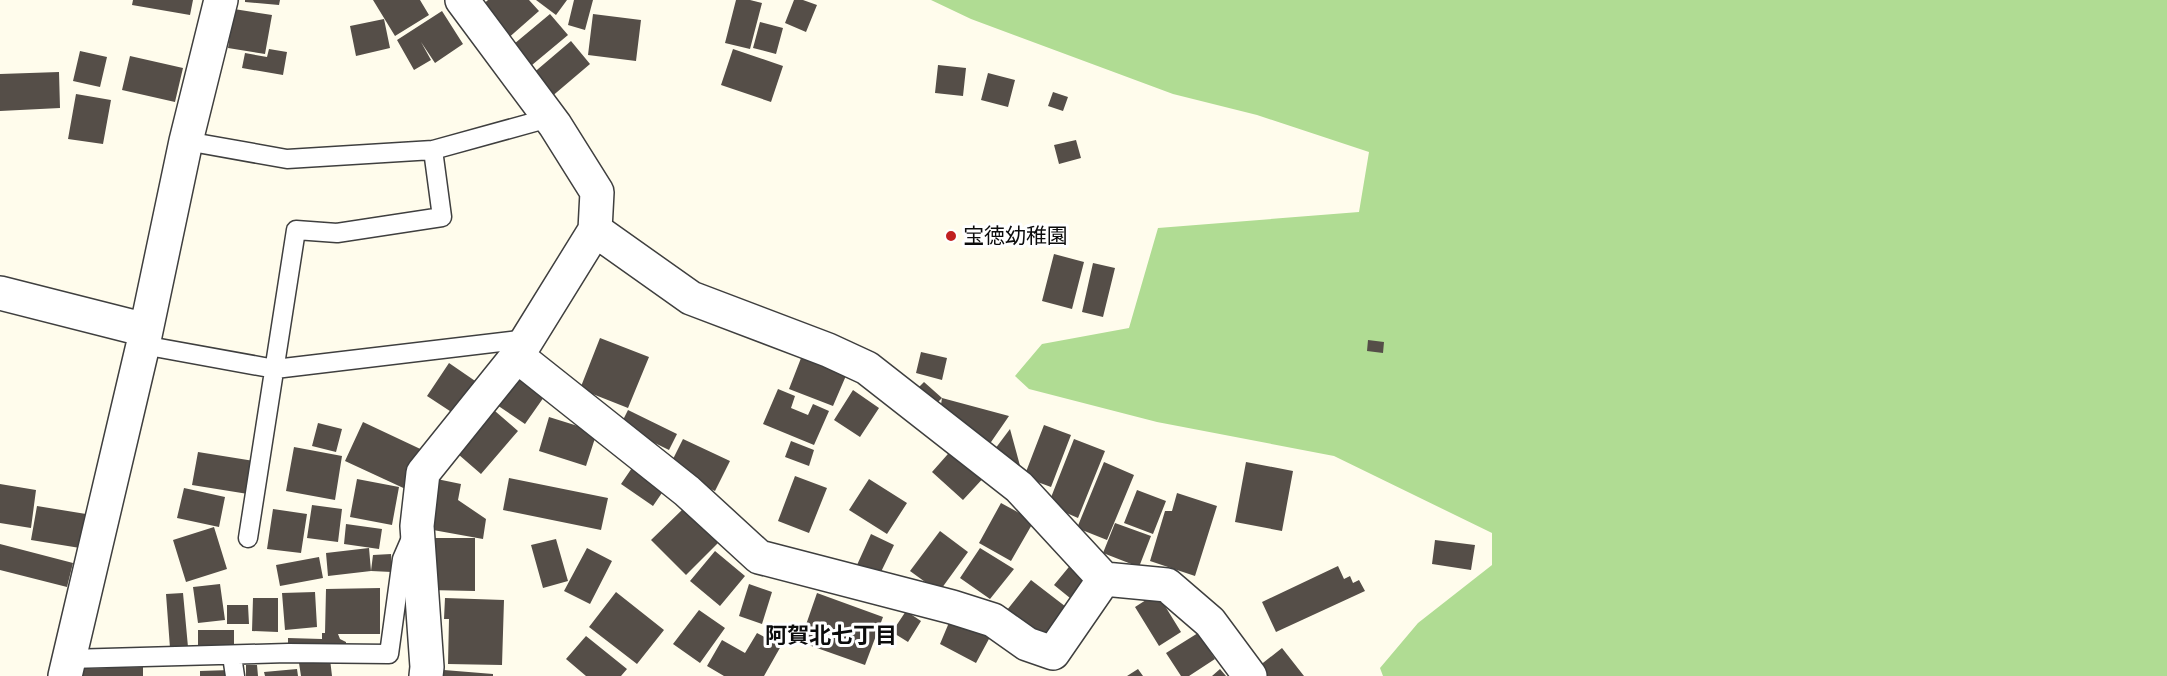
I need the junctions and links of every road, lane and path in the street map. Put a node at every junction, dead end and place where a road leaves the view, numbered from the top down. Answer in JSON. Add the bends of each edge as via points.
{"nodes":[{"id":1,"x":221,"y":0,"type":"edge"},
{"id":2,"x":462,"y":0,"type":"edge"},
{"id":3,"x":549,"y":118,"type":"junction"},
{"id":4,"x":186,"y":141,"type":"junction"},
{"id":5,"x":433,"y":150,"type":"junction"},
{"id":6,"x":595,"y":230,"type":"junction"},
{"id":7,"x":0,"y":293,"type":"edge"},
{"id":8,"x":145,"y":337,"type":"junction"},
{"id":9,"x":522,"y":347,"type":"junction"},
{"id":10,"x":275,"y":369,"type":"junction"},
{"id":11,"x":417,"y":526,"type":"junction"},
{"id":12,"x":248,"y":538,"type":"dead end"},
{"id":13,"x":1104,"y":579,"type":"junction"},
{"id":14,"x":232,"y":656,"type":"junction"},
{"id":15,"x":67,"y":668,"type":"edge"},
{"id":16,"x":235,"y":676,"type":"edge"},
{"id":17,"x":426,"y":676,"type":"edge"},
{"id":18,"x":1250,"y":676,"type":"edge"}],
"edges":[{"from":1,"to":4,"type":"street"},
{"from":2,"to":3,"type":"street"},
{"from":3,"to":5,"type":"lane"},
{"from":3,"to":6,"type":"street","via":[[597,192]]},
{"from":4,"to":5,"type":"lane","via":[[287,159]]},
{"from":4,"to":8,"type":"street"},
{"from":5,"to":10,"type":"lane","via":[[442,217],[337,233],[296,230]]},
{"from":6,"to":9,"type":"street"},
{"from":6,"to":13,"type":"street","via":[[691,298],[867,368],[1019,487]]},
{"from":7,"to":8,"type":"street"},
{"from":8,"to":10,"type":"lane"},
{"from":8,"to":15,"type":"street"},
{"from":9,"to":10,"type":"lane"},
{"from":9,"to":11,"type":"street","via":[[423,473]]},
{"from":9,"to":13,"type":"street","via":[[759,557],[993,620],[1026,644],[1053,653]]},
{"from":10,"to":12,"type":"lane"},
{"from":11,"to":14,"type":"lane","via":[[402,559],[389,654]]},
{"from":11,"to":17,"type":"street"},
{"from":13,"to":18,"type":"street","via":[[1167,585],[1210,622]]},
{"from":14,"to":15,"type":"lane"},
{"from":14,"to":16,"type":"lane"}]}
